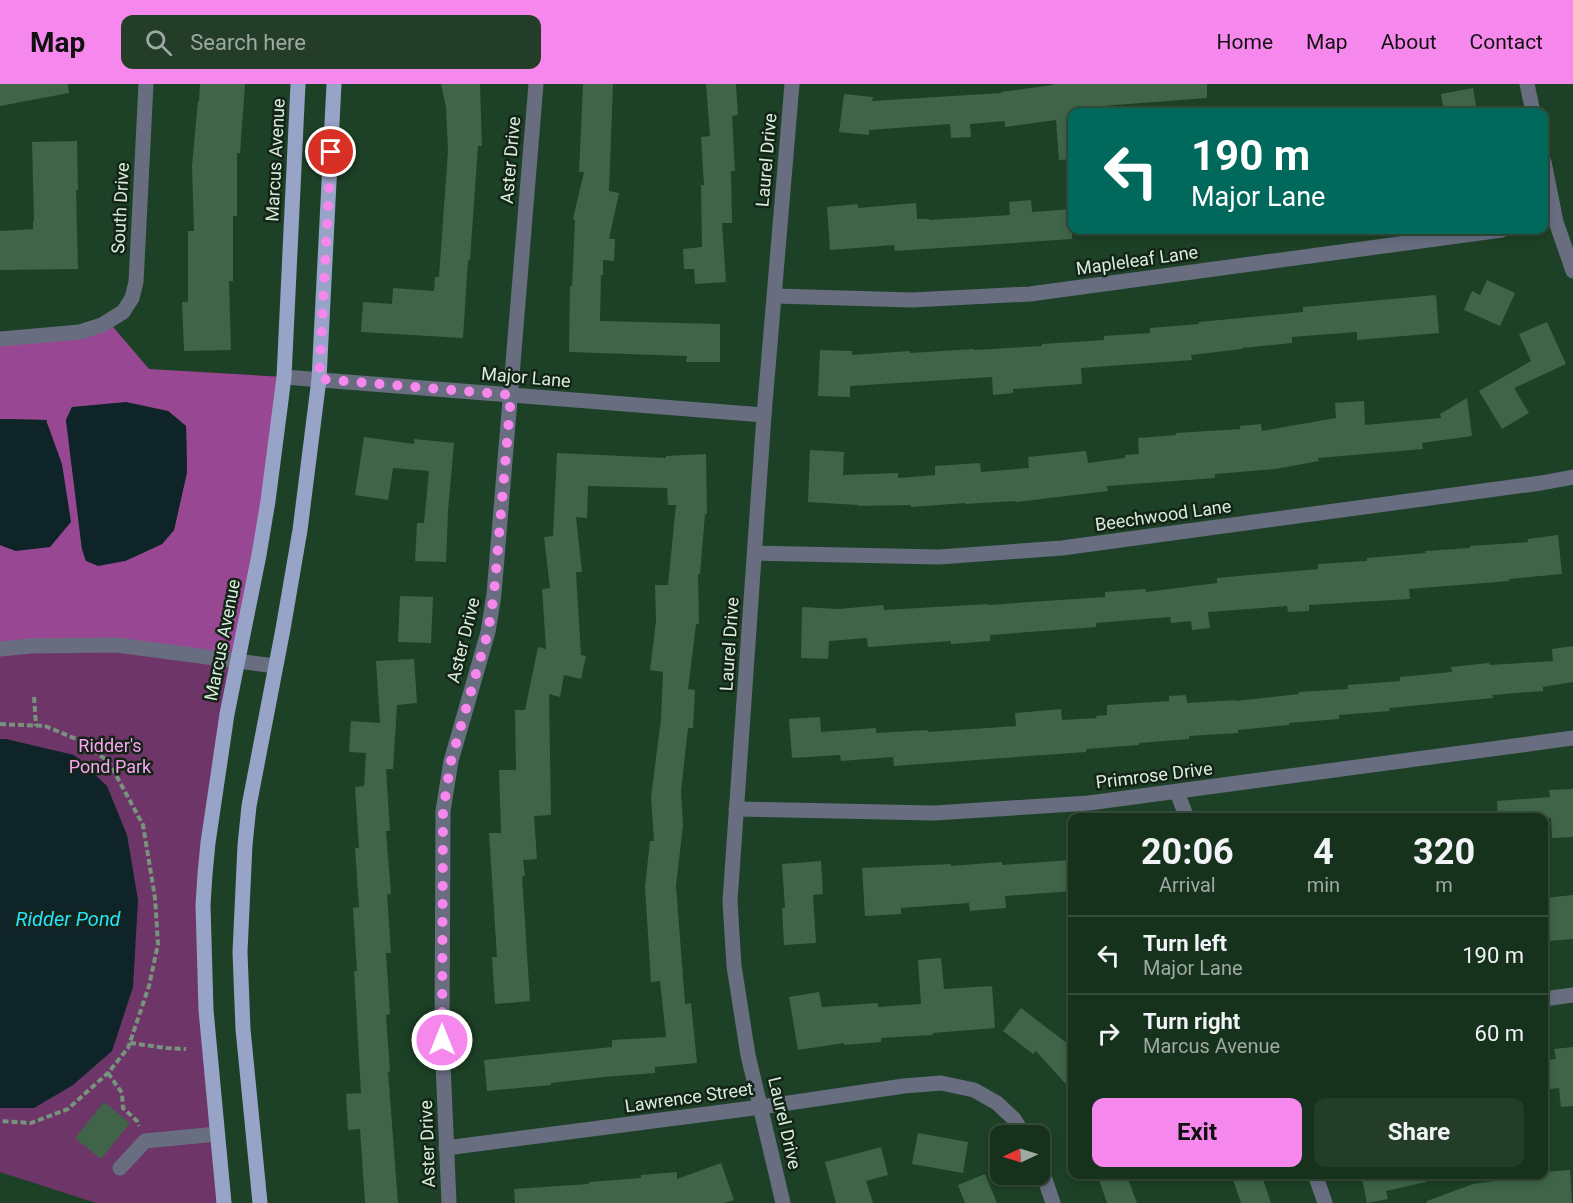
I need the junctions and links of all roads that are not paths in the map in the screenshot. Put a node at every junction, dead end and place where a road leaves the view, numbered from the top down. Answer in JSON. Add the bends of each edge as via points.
{"nodes":[{"id":1,"x":146,"y":84,"type":"edge"},
{"id":2,"x":298,"y":84,"type":"edge"},
{"id":3,"x":334,"y":84,"type":"edge"},
{"id":4,"x":536,"y":84,"type":"edge"},
{"id":5,"x":792,"y":84,"type":"edge"},
{"id":6,"x":1527,"y":84,"type":"edge"},
{"id":7,"x":1532,"y":108,"type":"edge"},
{"id":8,"x":1548,"y":203,"type":"edge"},
{"id":9,"x":1550,"y":223,"type":"edge"},
{"id":10,"x":1472,"y":234,"type":"edge"},
{"id":11,"x":1573,"y":271,"type":"edge"},
{"id":12,"x":775,"y":296,"type":"junction"},
{"id":13,"x":0,"y":339,"type":"edge"},
{"id":14,"x":284,"y":377,"type":"junction"},
{"id":15,"x":319,"y":379,"type":"junction"},
{"id":16,"x":511,"y":395,"type":"junction"},
{"id":17,"x":765,"y":415,"type":"junction"},
{"id":18,"x":1573,"y":477,"type":"edge"},
{"id":19,"x":755,"y":553,"type":"junction"},
{"id":20,"x":0,"y":649,"type":"edge"},
{"id":21,"x":238,"y":661,"type":"junction"},
{"id":22,"x":275,"y":666,"type":"junction"},
{"id":23,"x":1573,"y":738,"type":"edge"},
{"id":24,"x":1177,"y":792,"type":"junction"},
{"id":25,"x":736,"y":809,"type":"junction"},
{"id":26,"x":1185,"y":813,"type":"edge"},
{"id":27,"x":1573,"y":994,"type":"edge"},
{"id":28,"x":1548,"y":998,"type":"edge"},
{"id":29,"x":760,"y":1107,"type":"junction"},
{"id":30,"x":1018,"y":1125,"type":"edge"},
{"id":31,"x":218,"y":1134,"type":"junction"},
{"id":32,"x":447,"y":1148,"type":"junction"},
{"id":33,"x":120,"y":1168,"type":"dead end"},
{"id":34,"x":1317,"y":1179,"type":"edge"},
{"id":35,"x":1047,"y":1185,"type":"edge"},
{"id":36,"x":224,"y":1203,"type":"edge"},
{"id":37,"x":260,"y":1203,"type":"edge"},
{"id":38,"x":449,"y":1203,"type":"edge"},
{"id":39,"x":783,"y":1203,"type":"edge"},
{"id":40,"x":1053,"y":1203,"type":"edge"},
{"id":41,"x":1325,"y":1203,"type":"edge"}],
"edges":[{"from":1,"to":13,"type":"street","name":"South Drive","via":[[132,298],[123,312],[80,332]]},
{"from":2,"to":14,"type":"main road","name":"Marcus Avenue"},
{"from":3,"to":15,"type":"main road"},
{"from":4,"to":16,"type":"street","name":"Aster Drive"},
{"from":5,"to":12,"type":"street","name":"Laurel Drive"},
{"from":6,"to":7,"type":"street"},
{"from":8,"to":9,"type":"street"},
{"from":9,"to":11,"type":"street"},
{"from":10,"to":12,"type":"street","name":"Mapleleaf Lane","via":[[1030,294],[912,300]]},
{"from":12,"to":17,"type":"street","name":"Laurel Drive"},
{"from":14,"to":15,"type":"street","name":"Major Lane"},
{"from":14,"to":21,"type":"main road","name":"Marcus Avenue","via":[[268,501]]},
{"from":15,"to":16,"type":"street","name":"Major Lane"},
{"from":15,"to":22,"type":"main road","via":[[300,530]]},
{"from":16,"to":17,"type":"street","name":"Major Lane"},
{"from":16,"to":32,"type":"street","name":"Aster Drive","via":[[488,632],[451,761],[443,811],[442,1040]]},
{"from":17,"to":19,"type":"street","name":"Laurel Drive"},
{"from":18,"to":19,"type":"street","name":"Beechwood Lane","via":[[1062,548],[939,557]]},
{"from":19,"to":25,"type":"street","name":"Laurel Drive"},
{"from":20,"to":21,"type":"street","via":[[117,645]]},
{"from":21,"to":22,"type":"street"},
{"from":21,"to":31,"type":"main road","name":"Marcus Avenue","via":[[204,874],[206,1010]]},
{"from":22,"to":37,"type":"main road","via":[[249,806],[240,952],[243,1029]]},
{"from":23,"to":24,"type":"street","name":"Primrose Drive"},
{"from":24,"to":25,"type":"street","name":"Primrose Drive","via":[[1089,803],[935,813]]},
{"from":24,"to":26,"type":"street"},
{"from":25,"to":29,"type":"street","name":"Laurel Drive","via":[[730,901],[734,966]]},
{"from":27,"to":28,"type":"street"},
{"from":29,"to":30,"type":"street","name":"Lawrence Street","via":[[941,1083],[974,1090],[997,1103]]},
{"from":29,"to":32,"type":"street","name":"Lawrence Street"},
{"from":29,"to":39,"type":"street","name":"Laurel Drive"},
{"from":31,"to":33,"type":"street","via":[[145,1140]]},
{"from":31,"to":36,"type":"main road","name":"Marcus Avenue"},
{"from":32,"to":38,"type":"street","name":"Aster Drive"},
{"from":34,"to":41,"type":"street"},
{"from":35,"to":40,"type":"street"}]}
